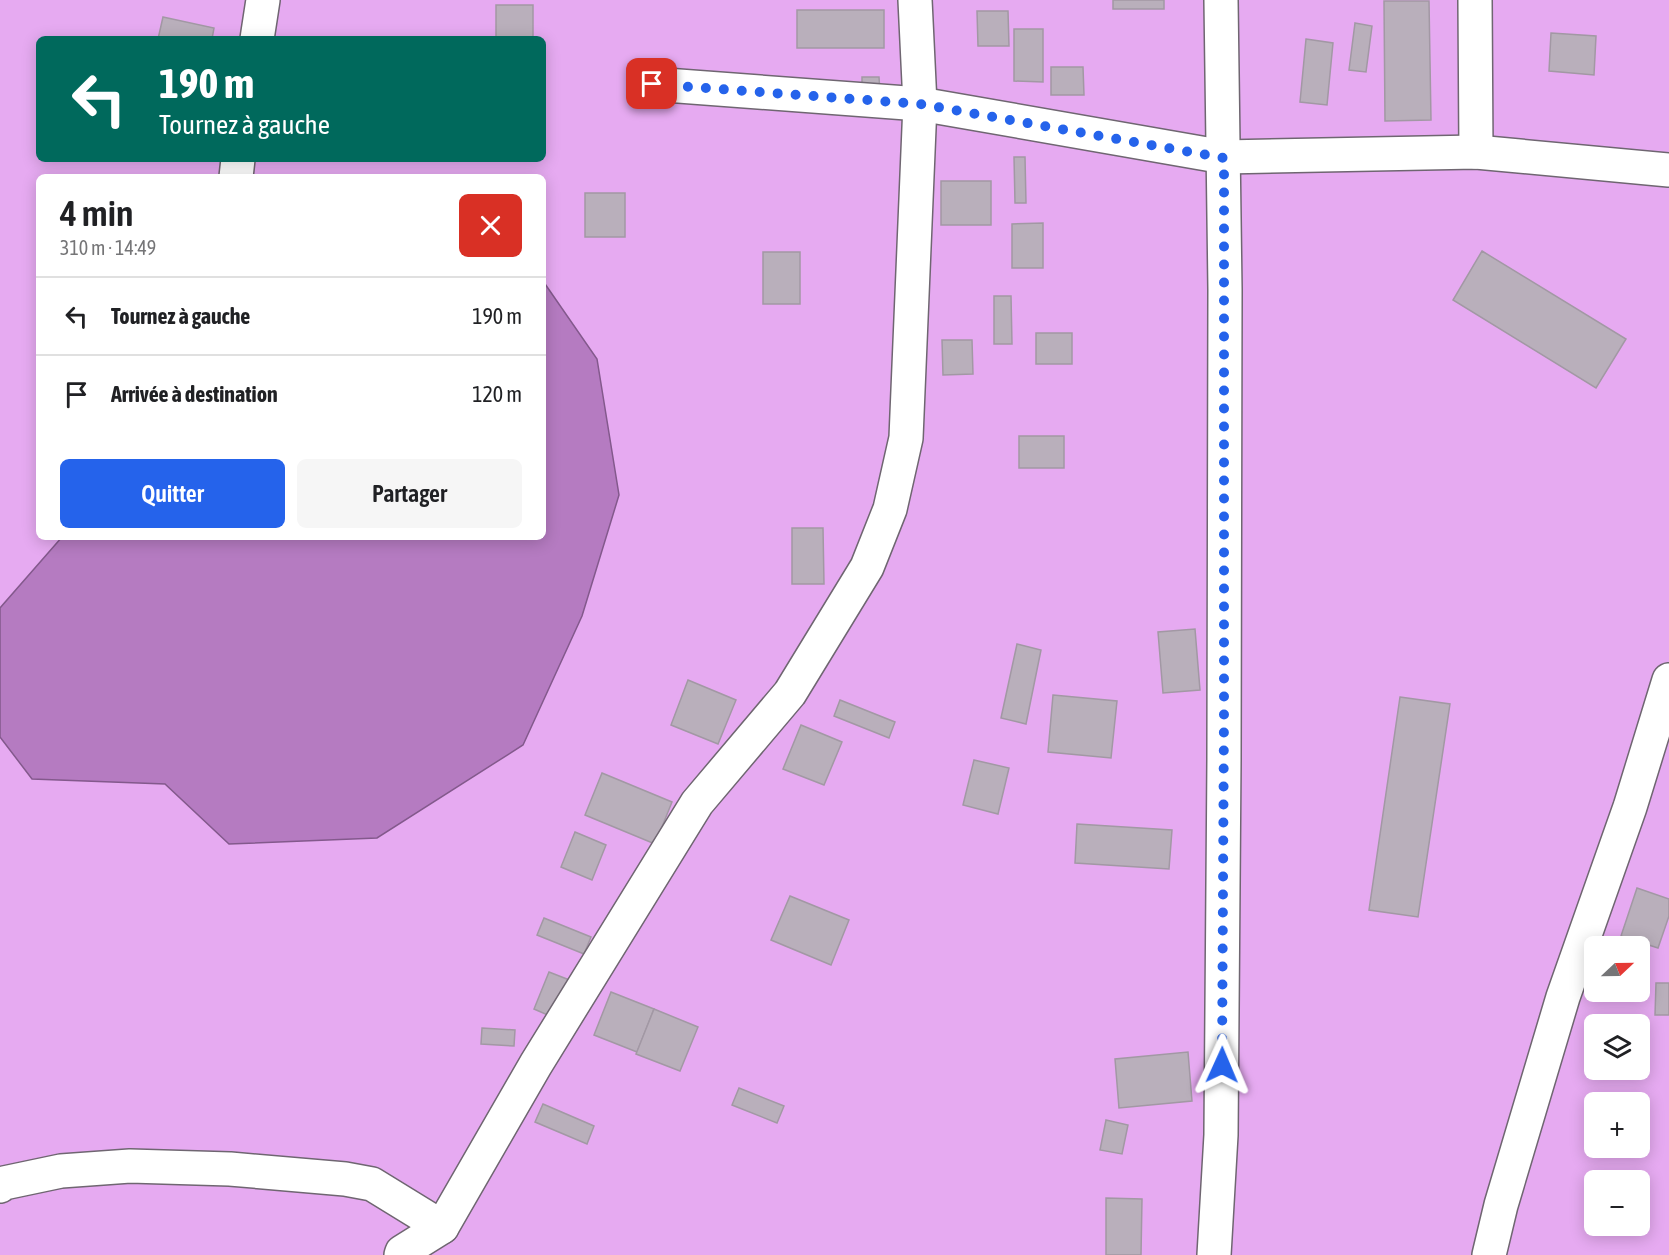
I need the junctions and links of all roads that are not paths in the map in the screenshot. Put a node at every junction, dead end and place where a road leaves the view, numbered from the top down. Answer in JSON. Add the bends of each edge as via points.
{"nodes":[{"id":1,"x":263,"y":0,"type":"edge"},
{"id":2,"x":915,"y":0,"type":"edge"},
{"id":3,"x":1221,"y":0,"type":"edge"},
{"id":4,"x":1475,"y":0,"type":"edge"},
{"id":5,"x":257,"y":36,"type":"edge"},
{"id":6,"x":652,"y":84,"type":"dead end"},
{"id":7,"x":920,"y":104,"type":"junction"},
{"id":8,"x":1476,"y":152,"type":"junction"},
{"id":9,"x":1224,"y":158,"type":"junction"},
{"id":10,"x":1669,"y":170,"type":"edge"},
{"id":11,"x":1669,"y":680,"type":"edge"},
{"id":12,"x":0,"y":1186,"type":"edge"},
{"id":13,"x":442,"y":1227,"type":"junction"},
{"id":14,"x":401,"y":1255,"type":"edge"},
{"id":15,"x":1214,"y":1255,"type":"edge"},
{"id":16,"x":1489,"y":1255,"type":"edge"}],
"edges":[{"from":1,"to":5,"type":"street"},
{"from":2,"to":7,"type":"street"},
{"from":3,"to":9,"type":"street"},
{"from":4,"to":8,"type":"street"},
{"from":6,"to":7,"type":"street"},
{"from":7,"to":9,"type":"street"},
{"from":7,"to":13,"type":"street","via":[[906,438],[890,508],[867,567],[790,693],[697,803],[536,1064]]},
{"from":8,"to":9,"type":"street"},
{"from":8,"to":10,"type":"street"},
{"from":9,"to":15,"type":"street","via":[[1221,1112]]},
{"from":11,"to":16,"type":"street","via":[[1630,807],[1563,997]]},
{"from":12,"to":13,"type":"street","via":[[61,1171],[130,1166],[230,1169],[345,1179],[372,1184]]},
{"from":13,"to":14,"type":"street"}]}
